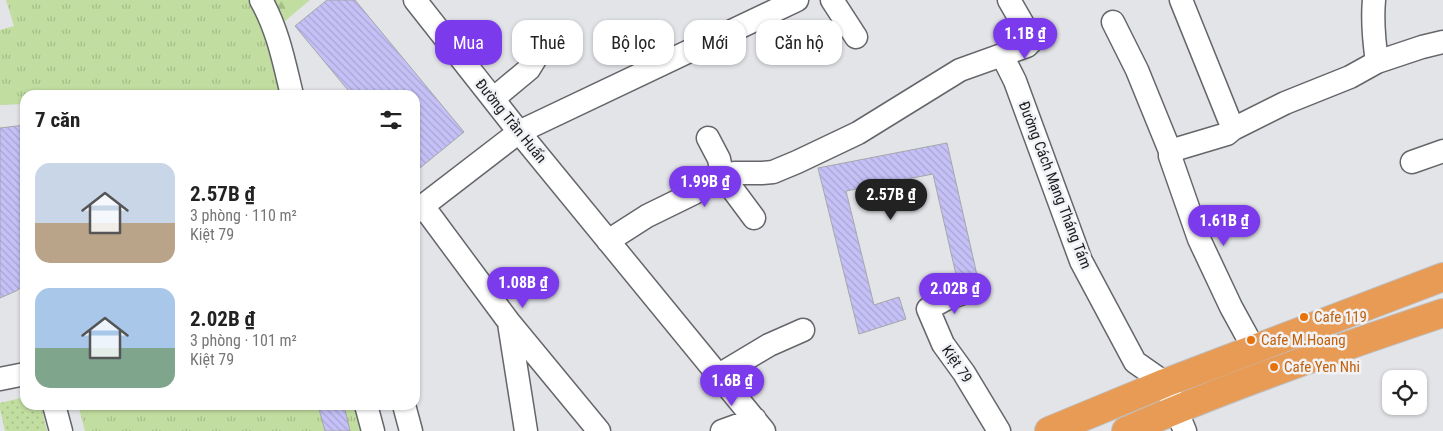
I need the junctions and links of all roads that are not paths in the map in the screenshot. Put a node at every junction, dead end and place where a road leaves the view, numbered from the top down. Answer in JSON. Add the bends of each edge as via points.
{"nodes":[{"id":1,"x":261,"y":0,"type":"edge"},
{"id":2,"x":797,"y":0,"type":"edge"},
{"id":3,"x":832,"y":0,"type":"edge"},
{"id":4,"x":1009,"y":0,"type":"edge"},
{"id":5,"x":1181,"y":0,"type":"edge"},
{"id":6,"x":1374,"y":0,"type":"edge"},
{"id":7,"x":421,"y":2,"type":"edge"},
{"id":8,"x":1113,"y":22,"type":"dead end"},
{"id":9,"x":856,"y":37,"type":"dead end"},
{"id":10,"x":1443,"y":42,"type":"edge"},
{"id":11,"x":1002,"y":56,"type":"junction"},
{"id":12,"x":1377,"y":62,"type":"junction"},
{"id":13,"x":531,"y":65,"type":"edge"},
{"id":14,"x":291,"y":90,"type":"edge"},
{"id":15,"x":493,"y":99,"type":"junction"},
{"id":16,"x":1233,"y":129,"type":"junction"},
{"id":17,"x":519,"y":132,"type":"junction"},
{"id":18,"x":708,"y":138,"type":"dead end"},
{"id":19,"x":1170,"y":151,"type":"junction"},
{"id":20,"x":1443,"y":151,"type":"edge"},
{"id":21,"x":1412,"y":162,"type":"dead end"},
{"id":22,"x":722,"y":175,"type":"junction"},
{"id":23,"x":420,"y":208,"type":"edge"},
{"id":24,"x":420,"y":210,"type":"edge"},
{"id":25,"x":754,"y":218,"type":"dead end"},
{"id":26,"x":608,"y":241,"type":"junction"},
{"id":27,"x":1443,"y":264,"type":"edge"},
{"id":28,"x":1433,"y":281,"type":"edge"},
{"id":29,"x":969,"y":291,"type":"dead end"},
{"id":30,"x":1443,"y":313,"type":"edge"},
{"id":31,"x":509,"y":322,"type":"junction"},
{"id":32,"x":803,"y":330,"type":"dead end"},
{"id":33,"x":1254,"y":349,"type":"junction"},
{"id":34,"x":20,"y":375,"type":"edge"},
{"id":35,"x":719,"y":375,"type":"junction"},
{"id":36,"x":0,"y":379,"type":"edge"},
{"id":37,"x":1165,"y":383,"type":"junction"},
{"id":38,"x":55,"y":410,"type":"edge"},
{"id":39,"x":367,"y":410,"type":"edge"},
{"id":40,"x":405,"y":410,"type":"edge"},
{"id":41,"x":1181,"y":420,"type":"edge"},
{"id":42,"x":760,"y":425,"type":"edge"},
{"id":43,"x":1133,"y":430,"type":"edge"},
{"id":44,"x":61,"y":431,"type":"edge"},
{"id":45,"x":372,"y":431,"type":"edge"},
{"id":46,"x":410,"y":431,"type":"edge"},
{"id":47,"x":526,"y":431,"type":"edge"},
{"id":48,"x":599,"y":431,"type":"edge"},
{"id":49,"x":722,"y":431,"type":"edge"},
{"id":50,"x":999,"y":431,"type":"edge"},
{"id":51,"x":1049,"y":431,"type":"edge"}],
"edges":[{"from":1,"to":14,"type":"street","via":[[278,38]]},
{"from":2,"to":17,"type":"street"},
{"from":3,"to":9,"type":"street"},
{"from":4,"to":11,"type":"street","via":[[1032,41]]},
{"from":5,"to":16,"type":"street"},
{"from":6,"to":12,"type":"street"},
{"from":7,"to":15,"type":"street","name":"Đường Trần Huấn"},
{"from":8,"to":19,"type":"street","via":[[1137,70]]},
{"from":10,"to":12,"type":"street"},
{"from":11,"to":22,"type":"street","via":[[950,75],[858,133],[797,162],[768,172]]},
{"from":11,"to":37,"type":"street","name":"Đường Cách Mạng Tháng Tám","via":[[1015,82],[1081,261],[1135,362]]},
{"from":12,"to":16,"type":"street"},
{"from":13,"to":15,"type":"street"},
{"from":15,"to":17,"type":"street","name":"Đường Trần Huấn"},
{"from":16,"to":19,"type":"street","via":[[1227,134]]},
{"from":17,"to":23,"type":"street"},
{"from":17,"to":26,"type":"street","name":"Đường Trần Huấn"},
{"from":18,"to":22,"type":"street","via":[[719,159]]},
{"from":19,"to":33,"type":"street","via":[[1200,239]]},
{"from":20,"to":21,"type":"street"},
{"from":22,"to":25,"type":"street"},
{"from":22,"to":26,"type":"street"},
{"from":24,"to":31,"type":"street"},
{"from":26,"to":35,"type":"street","name":"Đường Trần Huấn"},
{"from":27,"to":28,"type":"street"},
{"from":28,"to":33,"type":"highway"},
{"from":29,"to":50,"type":"street","name":"Kiệt 79","via":[[928,308],[943,344]]},
{"from":30,"to":41,"type":"highway","via":[[1387,332]]},
{"from":31,"to":47,"type":"street"},
{"from":31,"to":48,"type":"street"},
{"from":32,"to":35,"type":"street","via":[[769,345]]},
{"from":33,"to":37,"type":"highway"},
{"from":34,"to":36,"type":"street"},
{"from":35,"to":42,"type":"street","name":"Đường Trần Huấn"},
{"from":37,"to":41,"type":"street"},
{"from":37,"to":51,"type":"highway"},
{"from":38,"to":44,"type":"street"},
{"from":39,"to":45,"type":"street"},
{"from":40,"to":46,"type":"street"},
{"from":41,"to":43,"type":"highway"},
{"from":42,"to":49,"type":"street"}]}
